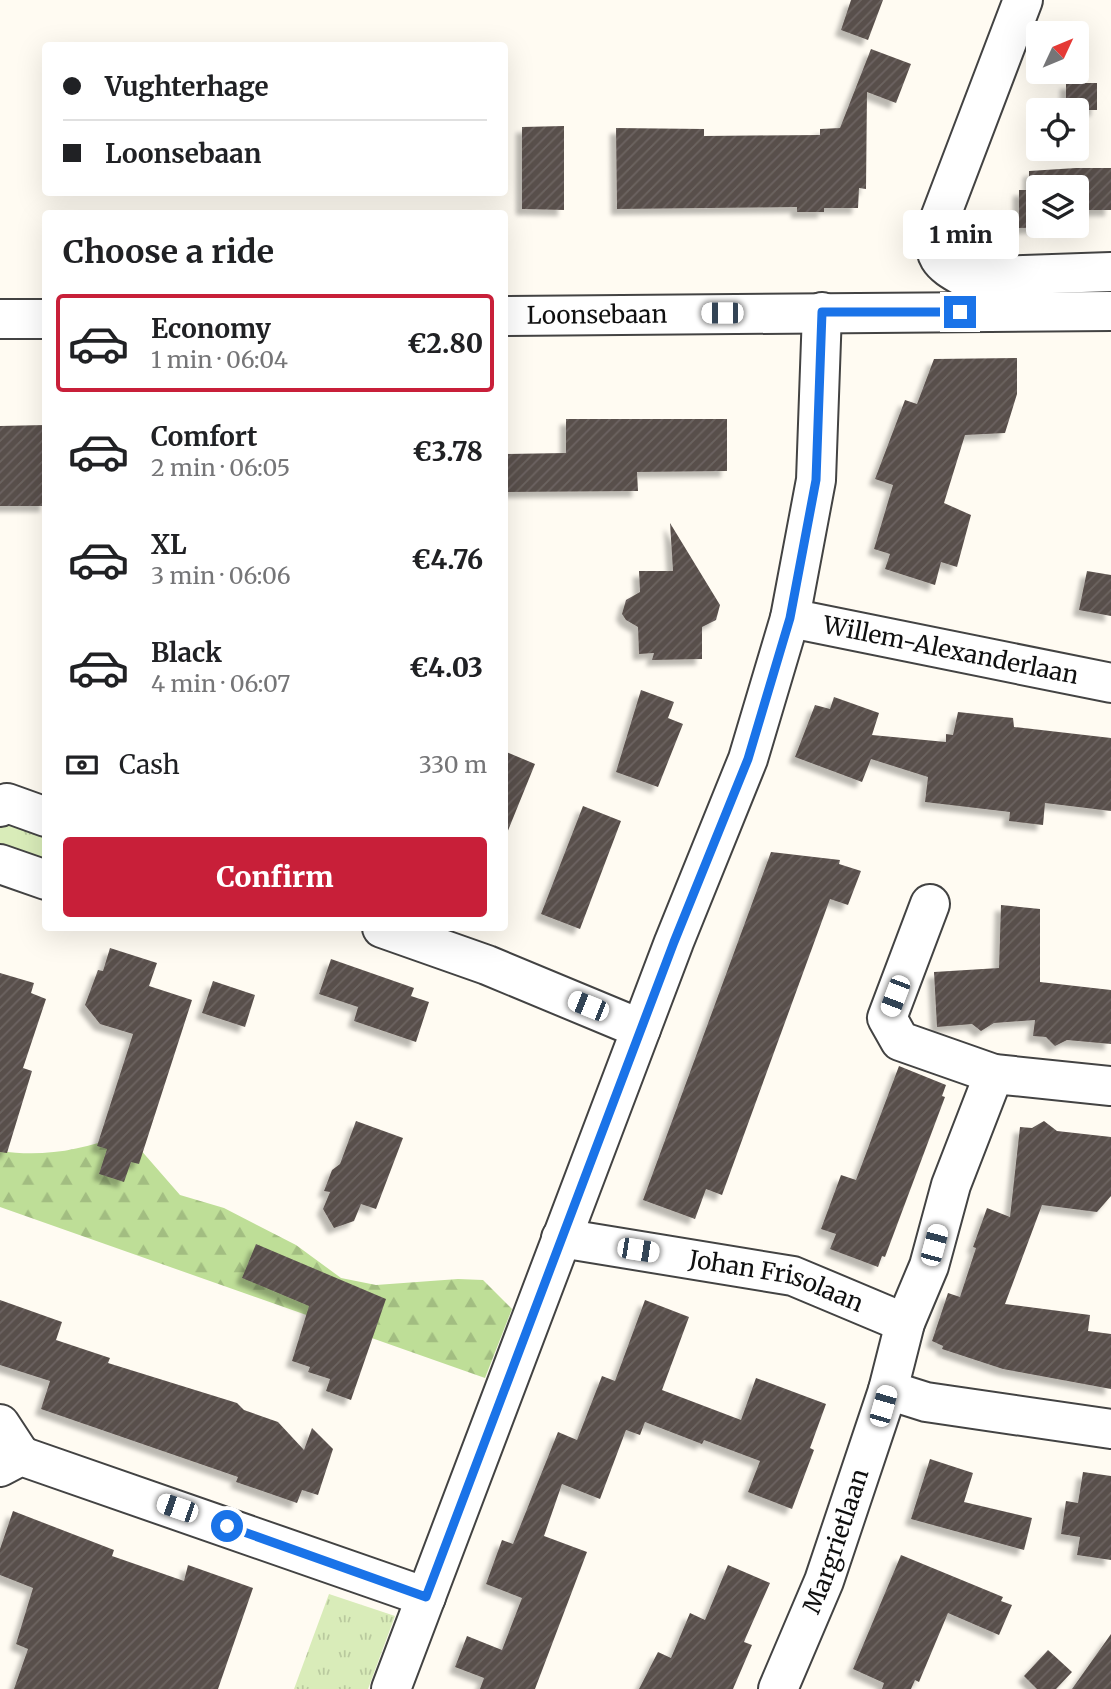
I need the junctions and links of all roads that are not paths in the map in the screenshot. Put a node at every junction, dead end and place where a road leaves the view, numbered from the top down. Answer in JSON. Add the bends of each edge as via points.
{"nodes":[{"id":1,"x":1023,"y":0,"type":"edge"},
{"id":2,"x":1111,"y":272,"type":"edge"},
{"id":3,"x":1111,"y":311,"type":"edge"},
{"id":4,"x":822,"y":312,"type":"junction"},
{"id":5,"x":508,"y":316,"type":"edge"},
{"id":6,"x":0,"y":319,"type":"edge"},
{"id":7,"x":42,"y":319,"type":"edge"},
{"id":8,"x":790,"y":618,"type":"junction"},
{"id":9,"x":1111,"y":683,"type":"edge"},
{"id":10,"x":0,"y":807,"type":"edge"},
{"id":11,"x":42,"y":816,"type":"edge"},
{"id":12,"x":0,"y":864,"type":"edge"},
{"id":13,"x":42,"y":879,"type":"edge"},
{"id":14,"x":930,"y":904,"type":"dead end"},
{"id":15,"x":391,"y":931,"type":"edge"},
{"id":16,"x":641,"y":1029,"type":"junction"},
{"id":17,"x":994,"y":1074,"type":"junction"},
{"id":18,"x":1111,"y":1086,"type":"edge"},
{"id":19,"x":561,"y":1238,"type":"junction"},
{"id":20,"x":905,"y":1323,"type":"junction"},
{"id":21,"x":888,"y":1390,"type":"junction"},
{"id":22,"x":0,"y":1424,"type":"edge"},
{"id":23,"x":1111,"y":1429,"type":"edge"},
{"id":24,"x":11,"y":1462,"type":"edge"},
{"id":25,"x":426,"y":1597,"type":"junction"},
{"id":26,"x":391,"y":1689,"type":"edge"},
{"id":27,"x":778,"y":1689,"type":"edge"}],
"edges":[{"from":1,"to":2,"type":"street","via":[[937,226],[937,253],[943,266],[964,277]]},
{"from":3,"to":4,"type":"street","name":"Loonsebaan"},
{"from":4,"to":5,"type":"street","name":"Loonsebaan"},
{"from":4,"to":8,"type":"street","via":[[816,480]]},
{"from":6,"to":7,"type":"street"},
{"from":8,"to":9,"type":"street","name":"Willem-Alexanderlaan"},
{"from":8,"to":16,"type":"street","via":[[748,759]]},
{"from":10,"to":11,"type":"street","via":[[7,803]]},
{"from":12,"to":13,"type":"street"},
{"from":14,"to":17,"type":"street","via":[[887,1018],[900,1041]]},
{"from":15,"to":16,"type":"street"},
{"from":16,"to":19,"type":"street"},
{"from":17,"to":18,"type":"street"},
{"from":17,"to":20,"type":"street"},
{"from":19,"to":20,"type":"street","name":"Johan Frisolaan","via":[[793,1276]]},
{"from":19,"to":25,"type":"street"},
{"from":20,"to":21,"type":"street"},
{"from":21,"to":23,"type":"street","via":[[926,1402]]},
{"from":21,"to":27,"type":"street","name":"Margrietlaan","via":[[824,1581]]},
{"from":22,"to":24,"type":"street"},
{"from":24,"to":25,"type":"street"},
{"from":25,"to":26,"type":"street"}]}
